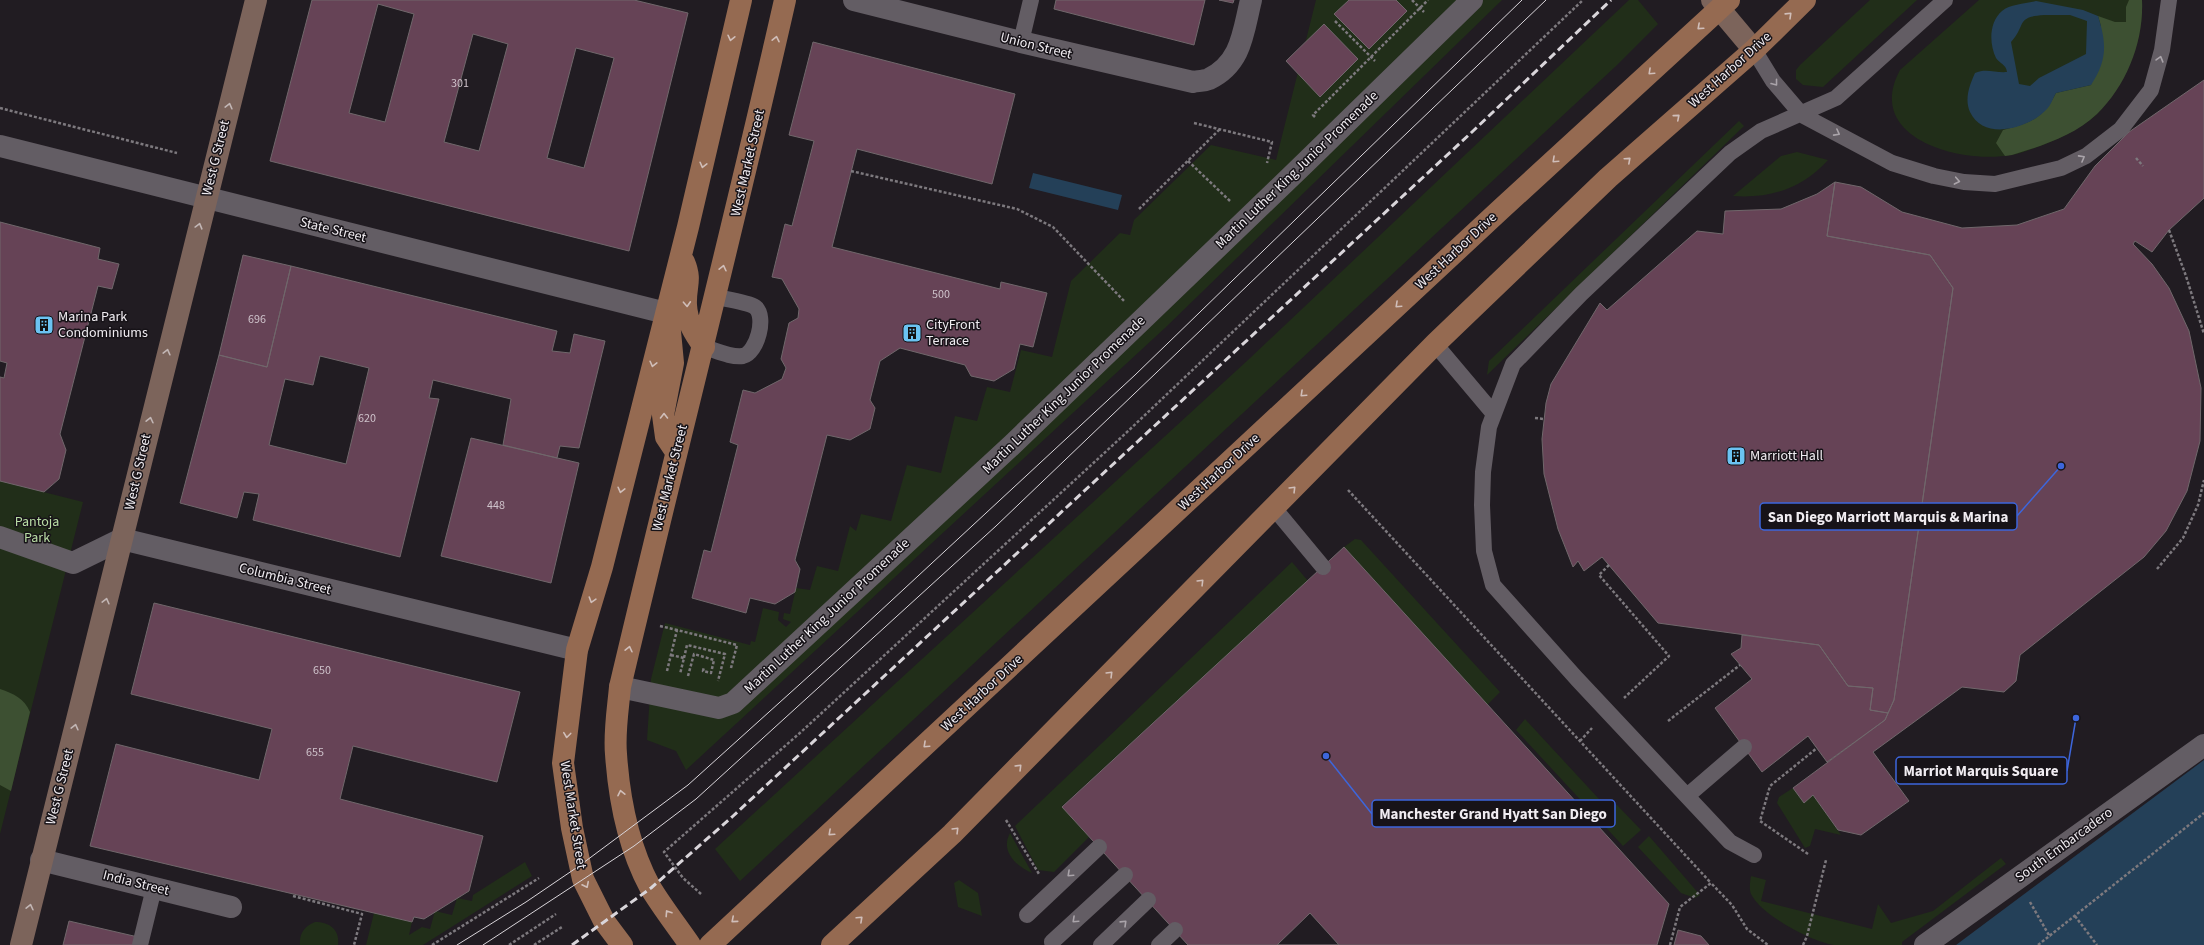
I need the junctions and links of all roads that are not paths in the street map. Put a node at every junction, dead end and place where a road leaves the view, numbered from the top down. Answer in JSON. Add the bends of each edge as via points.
{"nodes":[{"id":1,"x":256,"y":0,"type":"edge"},
{"id":2,"x":740,"y":0,"type":"edge"},
{"id":3,"x":785,"y":0,"type":"edge"},
{"id":4,"x":854,"y":0,"type":"edge"},
{"id":5,"x":1031,"y":0,"type":"edge"},
{"id":6,"x":1251,"y":0,"type":"edge"},
{"id":7,"x":1472,"y":0,"type":"edge"},
{"id":8,"x":1804,"y":0,"type":"edge"},
{"id":9,"x":1945,"y":0,"type":"edge"},
{"id":10,"x":2169,"y":0,"type":"edge"},
{"id":11,"x":1720,"y":3,"type":"edge"},
{"id":12,"x":1021,"y":42,"type":"junction"},
{"id":13,"x":1754,"y":50,"type":"junction"},
{"id":14,"x":1802,"y":115,"type":"junction"},
{"id":15,"x":0,"y":146,"type":"edge"},
{"id":16,"x":206,"y":199,"type":"junction"},
{"id":17,"x":681,"y":253,"type":"junction"},
{"id":18,"x":716,"y":297,"type":"junction"},
{"id":19,"x":666,"y":312,"type":"junction"},
{"id":20,"x":1435,"y":344,"type":"junction"},
{"id":21,"x":704,"y":347,"type":"junction"},
{"id":22,"x":1494,"y":414,"type":"junction"},
{"id":23,"x":676,"y":452,"type":"junction"},
{"id":24,"x":1274,"y":508,"type":"junction"},
{"id":25,"x":0,"y":537,"type":"edge"},
{"id":26,"x":122,"y":539,"type":"junction"},
{"id":27,"x":1323,"y":567,"type":"dead end"},
{"id":28,"x":577,"y":650,"type":"junction"},
{"id":29,"x":620,"y":687,"type":"junction"},
{"id":30,"x":2204,"y":745,"type":"edge"},
{"id":31,"x":1744,"y":747,"type":"dead end"},
{"id":32,"x":1687,"y":796,"type":"junction"},
{"id":33,"x":1099,"y":847,"type":"dead end"},
{"id":34,"x":1754,"y":855,"type":"dead end"},
{"id":35,"x":41,"y":860,"type":"junction"},
{"id":36,"x":1124,"y":875,"type":"dead end"},
{"id":37,"x":154,"y":888,"type":"junction"},
{"id":38,"x":1148,"y":900,"type":"dead end"},
{"id":39,"x":231,"y":907,"type":"dead end"},
{"id":40,"x":1027,"y":915,"type":"dead end"},
{"id":41,"x":1175,"y":930,"type":"dead end"},
{"id":42,"x":1052,"y":942,"type":"dead end"},
{"id":43,"x":21,"y":945,"type":"edge"},
{"id":44,"x":140,"y":945,"type":"edge"},
{"id":45,"x":622,"y":945,"type":"edge"},
{"id":46,"x":690,"y":945,"type":"edge"},
{"id":47,"x":710,"y":945,"type":"edge"},
{"id":48,"x":832,"y":945,"type":"edge"},
{"id":49,"x":1101,"y":945,"type":"edge"},
{"id":50,"x":1159,"y":945,"type":"edge"},
{"id":51,"x":1925,"y":945,"type":"edge"}],
"edges":[{"from":16,"to":1,"type":"main road","name":"West G Street","one_way":true},
{"from":2,"to":17,"type":"main road","name":"West Market Street","one_way":true},
{"from":18,"to":3,"type":"main road","name":"West Market Street","one_way":true},
{"from":4,"to":12,"type":"street","name":"Union Street"},
{"from":5,"to":12,"type":"lane"},
{"from":6,"to":12,"type":"street","name":"Union Street","via":[[1233,60],[1207,80],[1181,80]]},
{"from":7,"to":29,"type":"street","name":"Martin Luther King Junior Promenade","via":[[1013,444],[733,703],[719,708]]},
{"from":13,"to":8,"type":"main road","name":"West Harbor Drive","one_way":true},
{"from":9,"to":14,"type":"lane","via":[[1836,98]]},
{"from":14,"to":10,"type":"lane","one_way":true,"via":[[1892,163],[1934,176],[1994,184],[2061,168],[2086,156],[2121,129],[2151,90],[2162,50]]},
{"from":11,"to":13,"type":"main road"},
{"from":11,"to":47,"type":"main road","name":"West Harbor Drive","one_way":true},
{"from":13,"to":14,"type":"lane","one_way":true,"via":[[1773,81]]},
{"from":20,"to":13,"type":"main road","name":"West Harbor Drive","one_way":true,"via":[[1608,178]]},
{"from":14,"to":22,"type":"lane","via":[[1761,131],[1730,153],[1581,294],[1513,364]]},
{"from":15,"to":16,"type":"street","name":"State Street"},
{"from":16,"to":19,"type":"street","name":"State Street"},
{"from":26,"to":16,"type":"main road","name":"West G Street","one_way":true},
{"from":17,"to":19,"type":"main road","name":"West Market Street"},
{"from":17,"to":21,"type":"main road","one_way":true,"via":[[689,275],[686,304],[691,329]]},
{"from":18,"to":21,"type":"main road","name":"West Market Street"},
{"from":18,"to":21,"type":"lane","via":[[754,306],[760,312],[761,321],[756,342],[754,349],[740,357]]},
{"from":23,"to":19,"type":"main road","one_way":true,"via":[[666,437],[663,415],[673,363]]},
{"from":19,"to":28,"type":"main road","name":"West Market Street","one_way":true,"via":[[602,567]]},
{"from":20,"to":22,"type":"lane"},
{"from":24,"to":20,"type":"main road","name":"West Harbor Drive","one_way":true},
{"from":21,"to":23,"type":"main road","name":"West Market Street"},
{"from":22,"to":32,"type":"lane","via":[[1489,427],[1483,472],[1482,505],[1484,551],[1493,585]]},
{"from":29,"to":23,"type":"main road","name":"West Market Street","one_way":true},
{"from":24,"to":27,"type":"lane"},
{"from":48,"to":24,"type":"main road","name":"West Harbor Drive","one_way":true,"via":[[952,834]]},
{"from":25,"to":26,"type":"street","via":[[73,563]]},
{"from":26,"to":28,"type":"street","name":"Columbia Street"},
{"from":35,"to":26,"type":"main road","name":"West G Street","one_way":true},
{"from":28,"to":45,"type":"main road","name":"West Market Street","one_way":true,"via":[[563,763],[572,828],[583,879],[604,921]]},
{"from":46,"to":29,"type":"main road","name":"West Market Street","one_way":true,"via":[[651,888],[629,830],[616,753]]},
{"from":30,"to":51,"type":"street","name":"South Embarcadero"},
{"from":31,"to":32,"type":"lane"},
{"from":32,"to":34,"type":"lane","via":[[1730,842]]},
{"from":33,"to":40,"type":"lane","one_way":true},
{"from":35,"to":37,"type":"street","name":"India Street"},
{"from":43,"to":35,"type":"main road","name":"West G Street","one_way":true},
{"from":36,"to":42,"type":"lane","one_way":true},
{"from":37,"to":39,"type":"street","name":"India Street"},
{"from":37,"to":44,"type":"lane"},
{"from":49,"to":38,"type":"lane","one_way":true},
{"from":41,"to":50,"type":"lane"}]}
